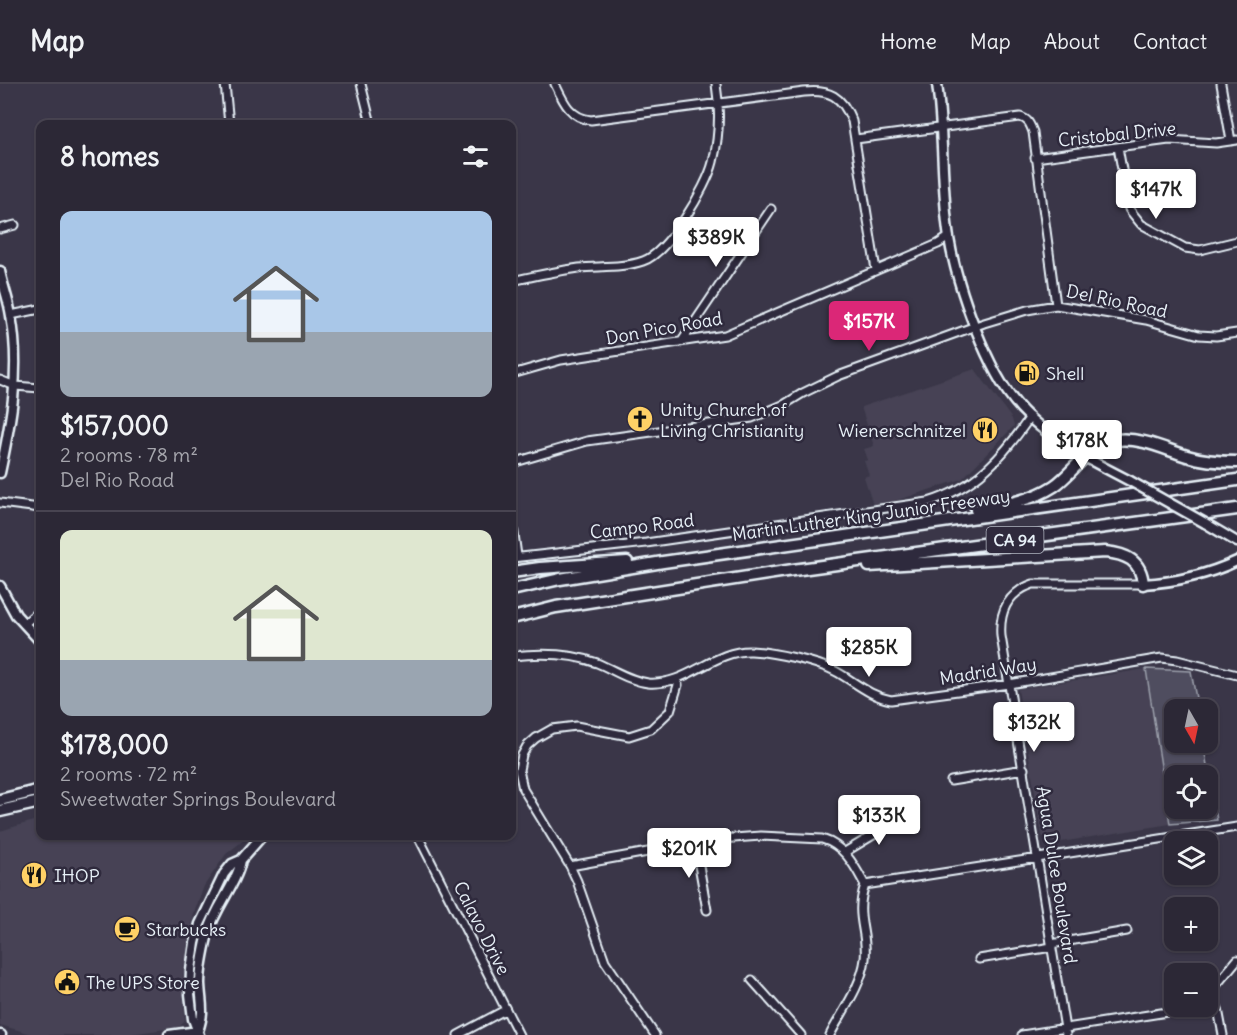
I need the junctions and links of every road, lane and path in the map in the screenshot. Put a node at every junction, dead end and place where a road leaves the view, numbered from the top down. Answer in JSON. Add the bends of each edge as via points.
{"nodes":[{"id":1,"x":225,"y":84,"type":"edge"},
{"id":2,"x":361,"y":84,"type":"edge"},
{"id":3,"x":555,"y":84,"type":"edge"},
{"id":4,"x":716,"y":84,"type":"edge"},
{"id":5,"x":937,"y":84,"type":"edge"},
{"id":6,"x":1221,"y":84,"type":"edge"},
{"id":7,"x":719,"y":102,"type":"junction"},
{"id":8,"x":230,"y":120,"type":"edge"},
{"id":9,"x":370,"y":120,"type":"edge"},
{"id":10,"x":940,"y":127,"type":"junction"},
{"id":11,"x":856,"y":139,"type":"junction"},
{"id":12,"x":1234,"y":140,"type":"edge"},
{"id":13,"x":1118,"y":147,"type":"junction"},
{"id":14,"x":1035,"y":158,"type":"junction"},
{"id":15,"x":771,"y":209,"type":"dead end"},
{"id":16,"x":15,"y":225,"type":"dead end"},
{"id":17,"x":0,"y":229,"type":"edge"},
{"id":18,"x":949,"y":237,"type":"junction"},
{"id":19,"x":1237,"y":241,"type":"edge"},
{"id":20,"x":876,"y":270,"type":"junction"},
{"id":21,"x":0,"y":271,"type":"edge"},
{"id":22,"x":516,"y":280,"type":"edge"},
{"id":23,"x":1056,"y":304,"type":"junction"},
{"id":24,"x":36,"y":310,"type":"edge"},
{"id":25,"x":11,"y":315,"type":"junction"},
{"id":26,"x":974,"y":326,"type":"junction"},
{"id":27,"x":1237,"y":333,"type":"edge"},
{"id":28,"x":682,"y":341,"type":"junction"},
{"id":29,"x":516,"y":373,"type":"edge"},
{"id":30,"x":0,"y":380,"type":"edge"},
{"id":31,"x":15,"y":386,"type":"junction"},
{"id":32,"x":36,"y":388,"type":"edge"},
{"id":33,"x":1030,"y":417,"type":"junction"},
{"id":34,"x":1084,"y":457,"type":"junction"},
{"id":35,"x":516,"y":462,"type":"edge"},
{"id":36,"x":1237,"y":462,"type":"edge"},
{"id":37,"x":0,"y":473,"type":"edge"},
{"id":38,"x":1237,"y":480,"type":"edge"},
{"id":39,"x":0,"y":503,"type":"edge"},
{"id":40,"x":36,"y":508,"type":"edge"},
{"id":41,"x":1237,"y":509,"type":"edge"},
{"id":42,"x":823,"y":538,"type":"junction"},
{"id":43,"x":1237,"y":542,"type":"edge"},
{"id":44,"x":516,"y":557,"type":"edge"},
{"id":45,"x":1237,"y":561,"type":"edge"},
{"id":46,"x":663,"y":562,"type":"junction"},
{"id":47,"x":794,"y":570,"type":"junction"},
{"id":48,"x":516,"y":572,"type":"edge"},
{"id":49,"x":1143,"y":584,"type":"junction"},
{"id":50,"x":0,"y":586,"type":"edge"},
{"id":51,"x":516,"y":589,"type":"edge"},
{"id":52,"x":36,"y":614,"type":"edge"},
{"id":53,"x":516,"y":619,"type":"edge"},
{"id":54,"x":24,"y":624,"type":"junction"},
{"id":55,"x":36,"y":637,"type":"edge"},
{"id":56,"x":516,"y":656,"type":"edge"},
{"id":57,"x":1237,"y":675,"type":"edge"},
{"id":58,"x":677,"y":679,"type":"junction"},
{"id":59,"x":1009,"y":684,"type":"junction"},
{"id":60,"x":1024,"y":769,"type":"junction"},
{"id":61,"x":951,"y":781,"type":"dead end"},
{"id":62,"x":36,"y":791,"type":"edge"},
{"id":63,"x":0,"y":800,"type":"edge"},
{"id":64,"x":36,"y":803,"type":"edge"},
{"id":65,"x":0,"y":811,"type":"edge"},
{"id":66,"x":890,"y":818,"type":"dead end"},
{"id":67,"x":1237,"y":827,"type":"edge"},
{"id":68,"x":258,"y":840,"type":"edge"},
{"id":69,"x":420,"y":840,"type":"edge"},
{"id":70,"x":694,"y":843,"type":"junction"},
{"id":71,"x":845,"y":852,"type":"junction"},
{"id":72,"x":1037,"y":859,"type":"junction"},
{"id":73,"x":241,"y":860,"type":"junction"},
{"id":74,"x":570,"y":866,"type":"junction"},
{"id":75,"x":221,"y":880,"type":"junction"},
{"id":76,"x":865,"y":885,"type":"junction"},
{"id":77,"x":707,"y":910,"type":"dead end"},
{"id":78,"x":214,"y":917,"type":"junction"},
{"id":79,"x":200,"y":925,"type":"junction"},
{"id":80,"x":1127,"y":932,"type":"dead end"},
{"id":81,"x":1052,"y":946,"type":"junction"},
{"id":82,"x":979,"y":959,"type":"dead end"},
{"id":83,"x":1237,"y":960,"type":"edge"},
{"id":84,"x":201,"y":971,"type":"junction"},
{"id":85,"x":752,"y":980,"type":"dead end"},
{"id":86,"x":1218,"y":982,"type":"edge"},
{"id":87,"x":1218,"y":1009,"type":"edge"},
{"id":88,"x":505,"y":1010,"type":"junction"},
{"id":89,"x":1164,"y":1013,"type":"edge"},
{"id":90,"x":1066,"y":1032,"type":"edge"},
{"id":91,"x":198,"y":1033,"type":"edge"},
{"id":92,"x":169,"y":1035,"type":"edge"},
{"id":93,"x":458,"y":1035,"type":"edge"},
{"id":94,"x":519,"y":1035,"type":"edge"},
{"id":95,"x":655,"y":1035,"type":"edge"},
{"id":96,"x":801,"y":1035,"type":"edge"},
{"id":97,"x":830,"y":1035,"type":"edge"},
{"id":98,"x":1022,"y":1035,"type":"edge"},
{"id":99,"x":1223,"y":1035,"type":"edge"}],
"edges":[{"from":1,"to":8,"type":"street"},
{"from":2,"to":9,"type":"street"},
{"from":3,"to":7,"type":"street","via":[[570,111],[591,120]]},
{"from":4,"to":7,"type":"street"},
{"from":5,"to":10,"type":"main road"},
{"from":6,"to":12,"type":"street"},
{"from":7,"to":11,"type":"street","via":[[821,90],[846,109]]},
{"from":7,"to":22,"type":"street","via":[[709,172],[683,221],[658,253],[635,263],[570,269]]},
{"from":10,"to":11,"type":"street"},
{"from":10,"to":14,"type":"street","via":[[1020,117],[1030,123]]},
{"from":10,"to":18,"type":"main road"},
{"from":11,"to":20,"type":"street"},
{"from":12,"to":13,"type":"street","name":"Cristobal Drive"},
{"from":13,"to":14,"type":"street","name":"Cristobal Drive"},
{"from":13,"to":19,"type":"street","via":[[1129,209],[1141,224],[1185,248],[1200,250]]},
{"from":14,"to":23,"type":"street"},
{"from":15,"to":28,"type":"street"},
{"from":16,"to":17,"type":"street"},
{"from":18,"to":20,"type":"street","name":"Don Pico Road"},
{"from":18,"to":26,"type":"main road"},
{"from":20,"to":28,"type":"street","name":"Don Pico Road","via":[[725,335]]},
{"from":21,"to":25,"type":"main road"},
{"from":23,"to":26,"type":"street","name":"Del Rio Road"},
{"from":23,"to":27,"type":"street","name":"Del Rio Road","via":[[1146,320],[1199,335]]},
{"from":24,"to":25,"type":"street"},
{"from":25,"to":31,"type":"main road"},
{"from":26,"to":33,"type":"main road","via":[[1004,389]]},
{"from":26,"to":35,"type":"street","name":"Del Rio Road","via":[[838,376],[752,418],[587,441]]},
{"from":28,"to":29,"type":"street","name":"Don Pico Road","via":[[561,360]]},
{"from":30,"to":31,"type":"street"},
{"from":31,"to":32,"type":"street"},
{"from":31,"to":37,"type":"main road"},
{"from":33,"to":34,"type":"main road"},
{"from":33,"to":44,"type":"street","name":"Campo Road","via":[[987,470],[970,484],[928,502],[646,543]]},
{"from":34,"to":36,"type":"highway","via":[[1106,443],[1129,440],[1160,445],[1197,458]]},
{"from":34,"to":42,"type":"highway","via":[[1055,485],[1029,499]]},
{"from":34,"to":43,"type":"main road","bridge":true},
{"from":38,"to":42,"type":"highway","name":"Martin Luther King Junior Freeway","number":"CA 94"},
{"from":39,"to":40,"type":"street"},
{"from":41,"to":47,"type":"highway","number":"CA 94"},
{"from":42,"to":46,"type":"highway","name":"Martin Luther King Junior Freeway","number":"CA 94"},
{"from":45,"to":49,"type":"main road","name":"Agua Dulce Boulevard","via":[[1192,577]]},
{"from":46,"to":48,"type":"highway"},
{"from":46,"to":51,"type":"highway","name":"Martin Luther King Junior Freeway","number":"CA 94"},
{"from":47,"to":49,"type":"highway","via":[[1105,552],[1125,555],[1135,562]]},
{"from":47,"to":53,"type":"highway","number":"CA 94","via":[[541,610]]},
{"from":49,"to":59,"type":"street","name":"Agua Dulce Boulevard","via":[[1039,583],[1016,592],[1004,608],[1001,624]]},
{"from":50,"to":54,"type":"main road"},
{"from":52,"to":54,"type":"street"},
{"from":54,"to":55,"type":"main road"},
{"from":56,"to":58,"type":"street","name":"Madrid Way","via":[[551,655],[594,662],[644,682]]},
{"from":57,"to":59,"type":"street","name":"Madrid Way","via":[[1162,658]]},
{"from":58,"to":59,"type":"street","name":"Madrid Way","via":[[721,657],[747,651],[821,664],[873,696],[891,700]]},
{"from":58,"to":74,"type":"street","via":[[670,711],[646,732],[624,736],[562,726],[541,734],[524,751],[519,770],[521,785]]},
{"from":59,"to":60,"type":"street","name":"Agua Dulce Boulevard"},
{"from":60,"to":61,"type":"street"},
{"from":60,"to":72,"type":"street","name":"Agua Dulce Boulevard"},
{"from":62,"to":63,"type":"highway"},
{"from":64,"to":65,"type":"highway"},
{"from":66,"to":71,"type":"street","via":[[885,828]]},
{"from":67,"to":72,"type":"street"},
{"from":68,"to":73,"type":"main road"},
{"from":69,"to":88,"type":"street","name":"Calavo Drive"},
{"from":70,"to":71,"type":"street","via":[[754,836],[822,839]]},
{"from":70,"to":74,"type":"street"},
{"from":70,"to":77,"type":"street"},
{"from":71,"to":76,"type":"street"},
{"from":72,"to":76,"type":"street"},
{"from":72,"to":81,"type":"street","name":"Agua Dulce Boulevard"},
{"from":73,"to":75,"type":"main road","via":[[232,864]]},
{"from":73,"to":78,"type":"main road","via":[[239,872]]},
{"from":74,"to":95,"type":"street","via":[[605,961]]},
{"from":75,"to":78,"type":"main road"},
{"from":75,"to":79,"type":"main road"},
{"from":76,"to":97,"type":"street","via":[[860,912],[865,962]]},
{"from":78,"to":84,"type":"main road"},
{"from":79,"to":84,"type":"main road"},
{"from":79,"to":91,"type":"main road","via":[[190,994]]},
{"from":80,"to":81,"type":"street"},
{"from":81,"to":82,"type":"street"},
{"from":81,"to":90,"type":"street","name":"Agua Dulce Boulevard"},
{"from":83,"to":86,"type":"street"},
{"from":84,"to":91,"type":"main road","via":[[203,1017]]},
{"from":85,"to":96,"type":"street"},
{"from":87,"to":99,"type":"street"},
{"from":88,"to":93,"type":"street"},
{"from":88,"to":94,"type":"street","name":"Calavo Drive"},
{"from":89,"to":90,"type":"street"},
{"from":90,"to":98,"type":"street"},
{"from":91,"to":92,"type":"main road"}]}
